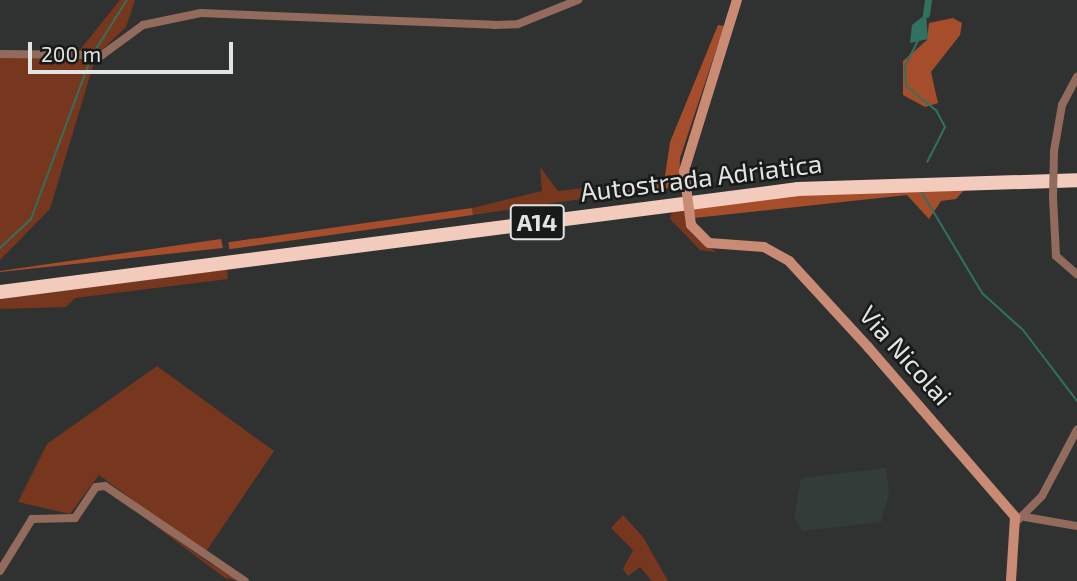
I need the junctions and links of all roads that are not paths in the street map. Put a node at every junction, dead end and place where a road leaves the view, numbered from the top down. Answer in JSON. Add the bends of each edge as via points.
{"nodes":[{"id":1,"x":578,"y":0,"type":"edge"},
{"id":2,"x":737,"y":0,"type":"edge"},
{"id":3,"x":0,"y":54,"type":"edge"},
{"id":4,"x":1077,"y":77,"type":"edge"},
{"id":5,"x":1077,"y":170,"type":"edge"},
{"id":6,"x":1077,"y":180,"type":"edge"},
{"id":7,"x":1077,"y":274,"type":"edge"},
{"id":8,"x":0,"y":283,"type":"edge"},
{"id":9,"x":0,"y":292,"type":"edge"},
{"id":10,"x":1077,"y":430,"type":"edge"},
{"id":11,"x":1021,"y":519,"type":"junction"},
{"id":12,"x":1077,"y":526,"type":"edge"},
{"id":13,"x":0,"y":571,"type":"edge"},
{"id":14,"x":245,"y":581,"type":"edge"},
{"id":15,"x":1011,"y":581,"type":"edge"}],
"edges":[{"from":1,"to":3,"type":"street","via":[[518,24],[494,25],[201,13],[143,25],[102,55]]},
{"from":2,"to":11,"type":"street","name":"Via Nicolai","bridge":true,"via":[[684,171],[691,225],[709,243],[764,247],[789,261]]},
{"from":4,"to":7,"type":"street","bridge":true,"via":[[1062,105],[1054,151],[1053,198],[1056,256]]},
{"from":5,"to":8,"type":"highway","name":"Autostrada Adriatica","number":"A14","via":[[919,171],[793,180]]},
{"from":6,"to":9,"type":"highway","name":"Autostrada Adriatica","number":"A14","via":[[797,189]]},
{"from":10,"to":11,"type":"street"},
{"from":11,"to":12,"type":"street"},
{"from":11,"to":15,"type":"street"},
{"from":13,"to":14,"type":"street","via":[[32,519],[75,518],[96,487],[105,486]]}]}
